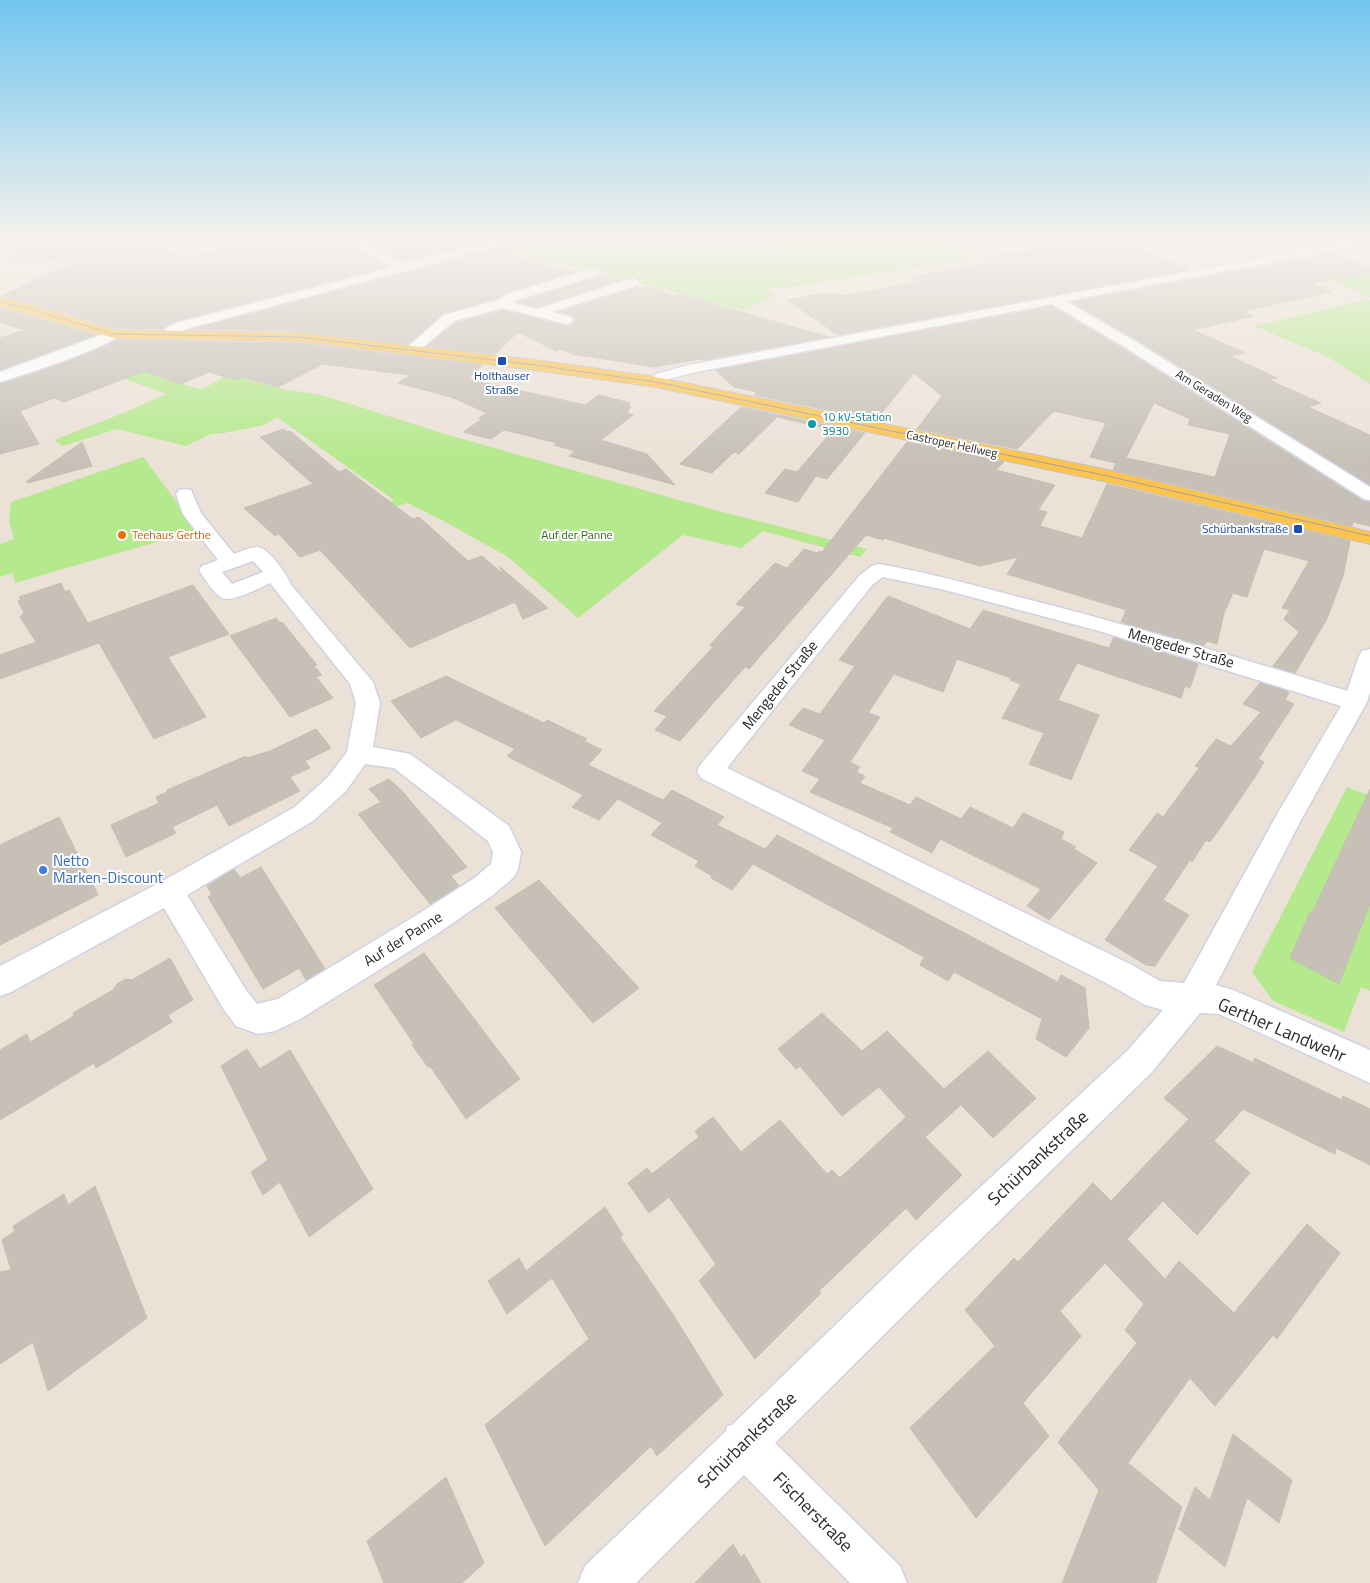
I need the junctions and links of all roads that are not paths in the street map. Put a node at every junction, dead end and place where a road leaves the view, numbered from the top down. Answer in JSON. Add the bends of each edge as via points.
{"nodes":[{"id":1,"x":43,"y":313,"type":"edge"},
{"id":2,"x":231,"y":313,"type":"edge"},
{"id":3,"x":467,"y":313,"type":"edge"},
{"id":4,"x":537,"y":313,"type":"edge"},
{"id":5,"x":987,"y":313,"type":"edge"},
{"id":6,"x":1077,"y":313,"type":"edge"},
{"id":7,"x":566,"y":320,"type":"dead end"},
{"id":8,"x":114,"y":334,"type":"junction"},
{"id":9,"x":167,"y":336,"type":"junction"},
{"id":10,"x":411,"y":350,"type":"junction"},
{"id":11,"x":0,"y":377,"type":"edge"},
{"id":12,"x":656,"y":382,"type":"junction"},
{"id":13,"x":185,"y":494,"type":"dead end"},
{"id":14,"x":1370,"y":495,"type":"edge"},
{"id":15,"x":1370,"y":538,"type":"edge"},
{"id":16,"x":230,"y":562,"type":"junction"},
{"id":17,"x":276,"y":574,"type":"junction"},
{"id":18,"x":1370,"y":656,"type":"edge"},
{"id":19,"x":1355,"y":702,"type":"junction"},
{"id":20,"x":359,"y":754,"type":"junction"},
{"id":21,"x":169,"y":891,"type":"junction"},
{"id":22,"x":0,"y":982,"type":"edge"},
{"id":23,"x":1192,"y":999,"type":"junction"},
{"id":24,"x":1370,"y":1067,"type":"edge"},
{"id":25,"x":744,"y":1442,"type":"junction"},
{"id":26,"x":602,"y":1583,"type":"edge"},
{"id":27,"x":883,"y":1583,"type":"edge"}],
"edges":[{"from":1,"to":8,"type":"main road","name":"Castroper Hellweg"},
{"from":2,"to":9,"type":"street","via":[[181,326]]},
{"from":3,"to":10,"type":"street","via":[[449,318]]},
{"from":4,"to":7,"type":"street"},
{"from":5,"to":12,"type":"street","via":[[683,370]]},
{"from":6,"to":14,"type":"street","name":"Am Geraden Weg"},
{"from":8,"to":9,"type":"main road","name":"Castroper Hellweg"},
{"from":8,"to":11,"type":"street"},
{"from":9,"to":10,"type":"main road","name":"Castroper Hellweg","via":[[299,337]]},
{"from":10,"to":12,"type":"main road","name":"Castroper Hellweg"},
{"from":12,"to":15,"type":"main road","name":"Castroper Hellweg","via":[[1103,475]]},
{"from":13,"to":16,"type":"street","via":[[192,514]]},
{"from":16,"to":17,"type":"street","via":[[256,553]]},
{"from":16,"to":17,"type":"street","via":[[209,570],[228,593]]},
{"from":17,"to":20,"type":"street","via":[[284,589],[361,682],[368,704]]},
{"from":18,"to":19,"type":"street","name":"Schürbankstraße"},
{"from":19,"to":23,"type":"street","name":"Schürbankstraße"},
{"from":19,"to":23,"type":"street","name":"Mengeder Straße","via":[[1101,624],[879,570],[866,580],[710,771],[1156,995]]},
{"from":20,"to":21,"type":"street","via":[[337,784],[304,814]]},
{"from":20,"to":21,"type":"street","name":"Auf der Panne","via":[[401,760],[499,834],[506,852],[504,869],[435,920],[335,982],[275,1016],[258,1019],[247,1016],[235,1000]]},
{"from":21,"to":22,"type":"street"},
{"from":23,"to":24,"type":"street","name":"Gerther Landwehr","via":[[1222,1000]]},
{"from":23,"to":25,"type":"street","name":"Schürbankstraße","via":[[1140,1061]]},
{"from":25,"to":26,"type":"street","name":"Schürbankstraße"},
{"from":25,"to":27,"type":"street","name":"Fischerstraße"}]}
